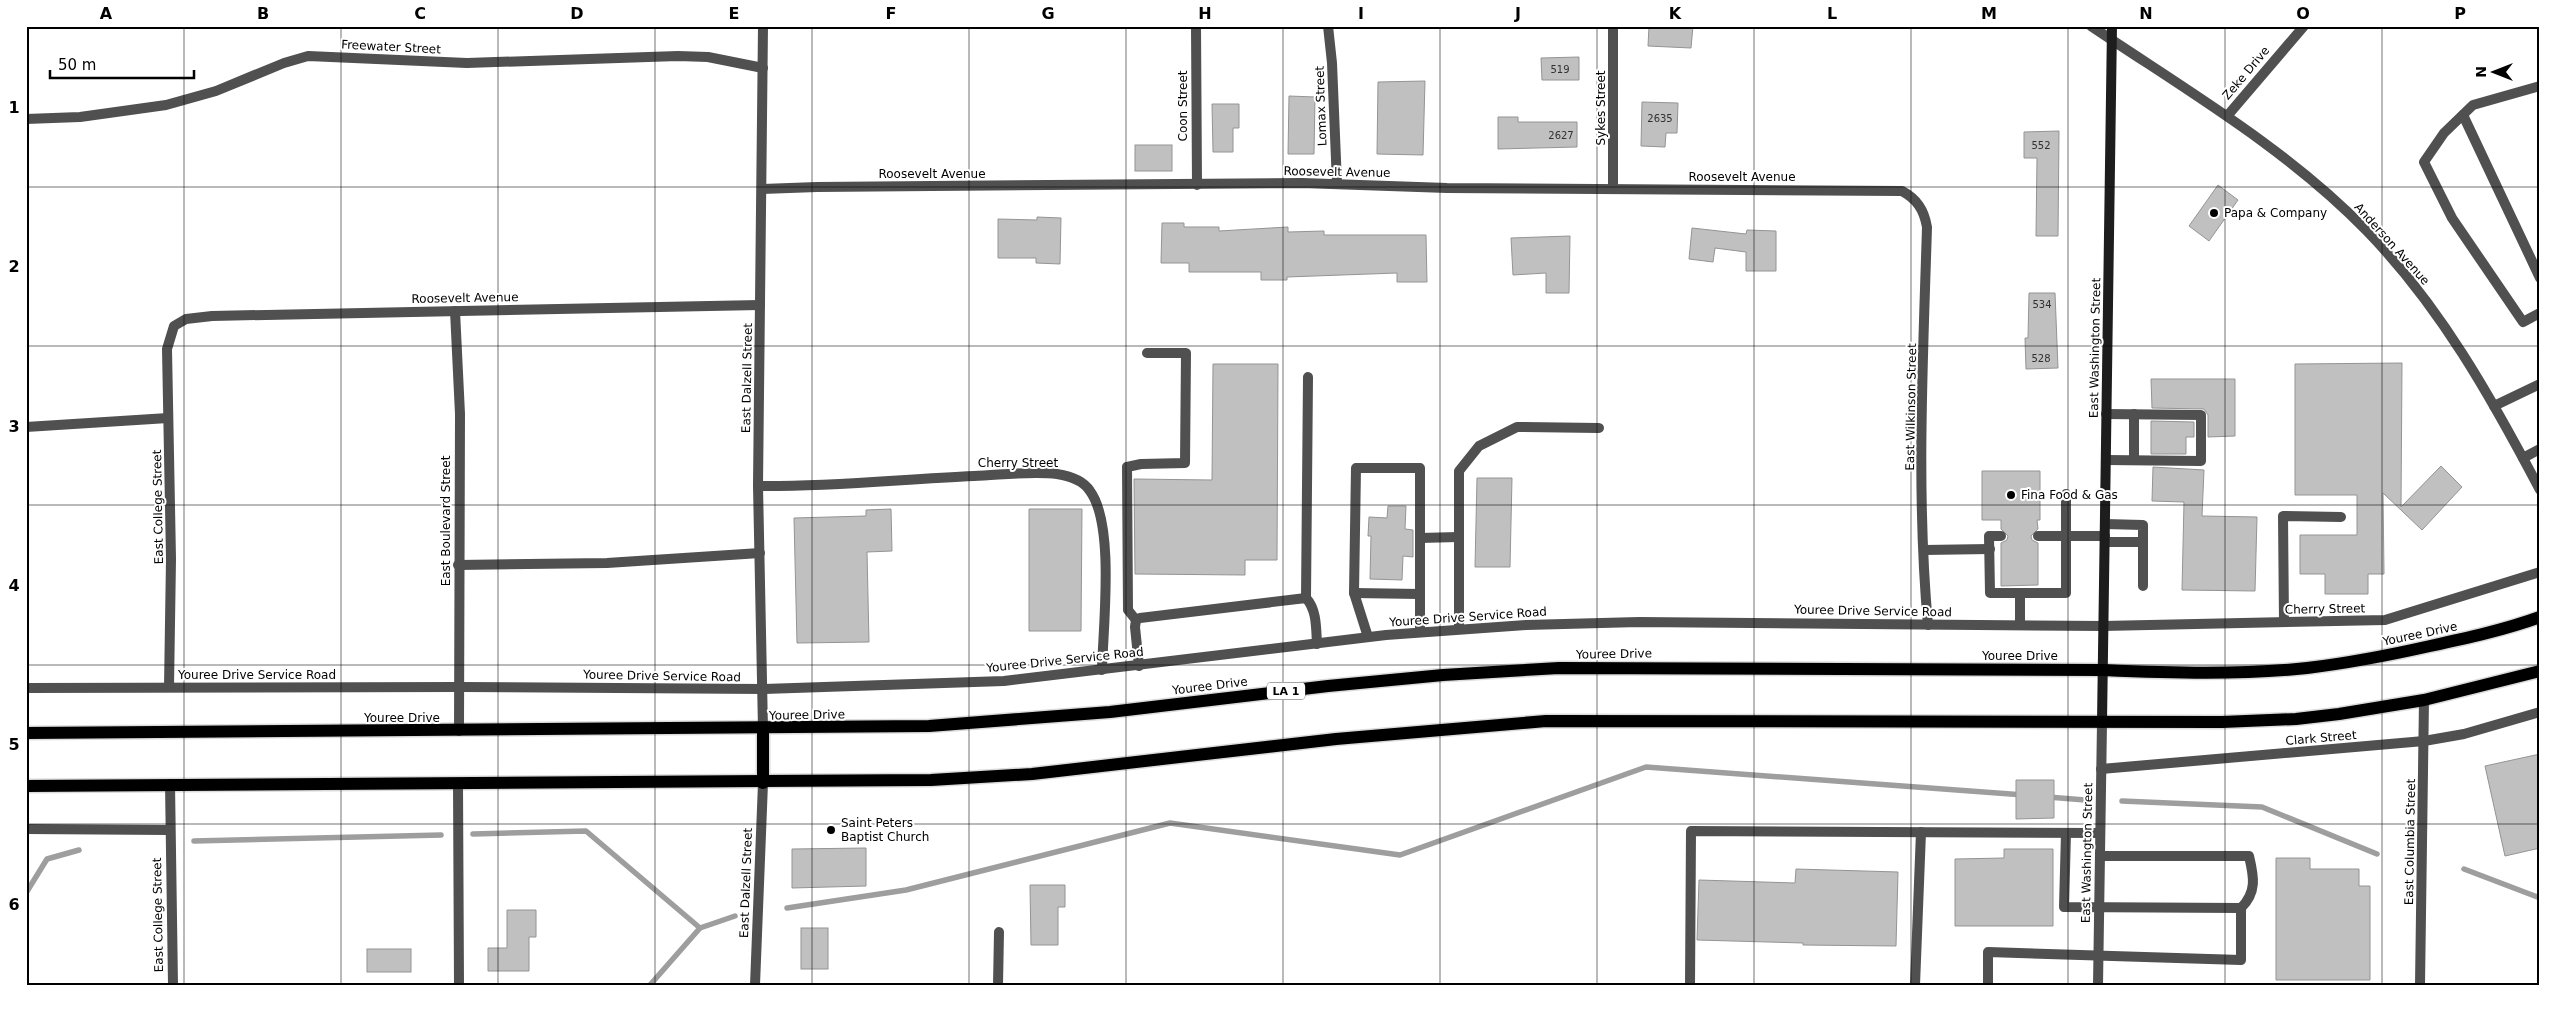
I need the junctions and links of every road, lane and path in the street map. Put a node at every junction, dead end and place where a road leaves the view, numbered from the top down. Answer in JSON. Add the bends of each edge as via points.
{"nodes":[{"id":1,"x":763,"y":26,"type":"edge"},
{"id":2,"x":1196,"y":26,"type":"edge"},
{"id":3,"x":1328,"y":26,"type":"edge"},
{"id":4,"x":1613,"y":26,"type":"edge"},
{"id":5,"x":2091,"y":26,"type":"edge"},
{"id":6,"x":2112,"y":26,"type":"edge"},
{"id":7,"x":2304,"y":26,"type":"edge"},
{"id":8,"x":2111,"y":40,"type":"junction"},
{"id":9,"x":762,"y":68,"type":"junction"},
{"id":10,"x":2540,"y":86,"type":"edge"},
{"id":11,"x":2228,"y":115,"type":"junction"},
{"id":12,"x":2463,"y":115,"type":"junction"},
{"id":13,"x":26,"y":120,"type":"edge"},
{"id":14,"x":1337,"y":184,"type":"junction"},
{"id":15,"x":1196,"y":185,"type":"junction"},
{"id":16,"x":1613,"y":189,"type":"junction"},
{"id":17,"x":762,"y":190,"type":"junction"},
{"id":18,"x":1910,"y":195,"type":"joint"},
{"id":19,"x":2540,"y":278,"type":"edge"},
{"id":20,"x":760,"y":304,"type":"junction"},
{"id":21,"x":455,"y":311,"type":"junction"},
{"id":22,"x":2540,"y":313,"type":"edge"},
{"id":23,"x":174,"y":326,"type":"joint"},
{"id":24,"x":1146,"y":353,"type":"dead end"},
{"id":25,"x":1308,"y":377,"type":"dead end"},
{"id":26,"x":2540,"y":384,"type":"edge"},
{"id":27,"x":2494,"y":406,"type":"junction"},
{"id":28,"x":2106,"y":414,"type":"junction"},
{"id":29,"x":2134,"y":414,"type":"junction"},
{"id":30,"x":168,"y":418,"type":"junction"},
{"id":31,"x":26,"y":427,"type":"edge"},
{"id":32,"x":1599,"y":428,"type":"dead end"},
{"id":33,"x":2540,"y":448,"type":"edge"},
{"id":34,"x":2523,"y":458,"type":"junction"},
{"id":35,"x":2106,"y":460,"type":"junction"},
{"id":36,"x":2134,"y":460,"type":"junction"},
{"id":37,"x":758,"y":486,"type":"junction"},
{"id":38,"x":2540,"y":490,"type":"edge"},
{"id":39,"x":2066,"y":494,"type":"dead end"},
{"id":40,"x":2341,"y":517,"type":"dead end"},
{"id":41,"x":2105,"y":524,"type":"junction"},
{"id":42,"x":2001,"y":536,"type":"dead end"},
{"id":43,"x":2038,"y":536,"type":"dead end"},
{"id":44,"x":2066,"y":536,"type":"junction"},
{"id":45,"x":1458,"y":537,"type":"junction"},
{"id":46,"x":1420,"y":538,"type":"junction"},
{"id":47,"x":2105,"y":539,"type":"junction"},
{"id":48,"x":2143,"y":542,"type":"junction"},
{"id":49,"x":1990,"y":549,"type":"junction"},
{"id":50,"x":1924,"y":550,"type":"junction"},
{"id":51,"x":760,"y":553,"type":"junction"},
{"id":52,"x":458,"y":565,"type":"junction"},
{"id":53,"x":2540,"y":572,"type":"edge"},
{"id":54,"x":2143,"y":586,"type":"dead end"},
{"id":55,"x":1354,"y":593,"type":"junction"},
{"id":56,"x":2020,"y":593,"type":"junction"},
{"id":57,"x":1420,"y":594,"type":"junction"},
{"id":58,"x":1306,"y":598,"type":"junction"},
{"id":59,"x":2540,"y":617,"type":"edge"},
{"id":60,"x":1136,"y":620,"type":"junction"},
{"id":61,"x":2284,"y":622,"type":"junction"},
{"id":62,"x":1928,"y":625,"type":"junction"},
{"id":63,"x":2020,"y":625,"type":"junction"},
{"id":64,"x":2104,"y":626,"type":"junction"},
{"id":65,"x":1459,"y":629,"type":"junction"},
{"id":66,"x":1420,"y":632,"type":"junction"},
{"id":67,"x":1368,"y":637,"type":"junction"},
{"id":68,"x":1317,"y":644,"type":"junction"},
{"id":69,"x":1139,"y":666,"type":"junction"},
{"id":70,"x":1102,"y":670,"type":"junction"},
{"id":71,"x":2103,"y":670,"type":"junction"},
{"id":72,"x":2540,"y":671,"type":"edge"},
{"id":73,"x":460,"y":687,"type":"junction"},
{"id":74,"x":26,"y":688,"type":"edge"},
{"id":75,"x":169,"y":688,"type":"junction"},
{"id":76,"x":764,"y":689,"type":"junction"},
{"id":77,"x":2424,"y":700,"type":"junction"},
{"id":78,"x":2540,"y":712,"type":"edge"},
{"id":79,"x":2102,"y":723,"type":"junction"},
{"id":80,"x":763,"y":729,"type":"junction"},
{"id":81,"x":459,"y":731,"type":"junction"},
{"id":82,"x":26,"y":733,"type":"edge"},
{"id":83,"x":2424,"y":741,"type":"junction"},
{"id":84,"x":2101,"y":769,"type":"junction"},
{"id":85,"x":762,"y":783,"type":"junction"},
{"id":86,"x":170,"y":784,"type":"junction"},
{"id":87,"x":458,"y":784,"type":"junction"},
{"id":88,"x":26,"y":786,"type":"edge"},
{"id":89,"x":26,"y":829,"type":"edge"},
{"id":90,"x":169,"y":830,"type":"junction"},
{"id":91,"x":1920,"y":832,"type":"junction"},
{"id":92,"x":2066,"y":832,"type":"junction"},
{"id":93,"x":2100,"y":832,"type":"junction"},
{"id":94,"x":2100,"y":856,"type":"junction"},
{"id":95,"x":2099,"y":908,"type":"junction"},
{"id":96,"x":2241,"y":908,"type":"junction"},
{"id":97,"x":999,"y":932,"type":"dead end"},
{"id":98,"x":2098,"y":955,"type":"junction"},
{"id":99,"x":173,"y":985,"type":"edge"},
{"id":100,"x":459,"y":985,"type":"edge"},
{"id":101,"x":755,"y":985,"type":"edge"},
{"id":102,"x":998,"y":985,"type":"edge"},
{"id":103,"x":1690,"y":985,"type":"edge"},
{"id":104,"x":1915,"y":985,"type":"edge"},
{"id":105,"x":1988,"y":985,"type":"edge"},
{"id":106,"x":2098,"y":985,"type":"edge"},
{"id":107,"x":2420,"y":985,"type":"edge"}],
"edges":[{"from":1,"to":9,"type":"street","name":"East Dalzell Street"},
{"from":2,"to":15,"type":"street","name":"Coon Street"},
{"from":3,"to":14,"type":"street","name":"Lomax Street"},
{"from":4,"to":16,"type":"street","name":"Sykes Street"},
{"from":5,"to":8,"type":"street","name":"Anderson Avenue"},
{"from":6,"to":8,"type":"street","name":"East Washington Street"},
{"from":7,"to":11,"type":"street","name":"Zeke Drive"},
{"from":8,"to":11,"type":"street","name":"Anderson Avenue"},
{"from":8,"to":28,"type":"street","name":"East Washington Street"},
{"from":9,"to":13,"type":"street","name":"Freewater Street","via":[[708,57],[678,56],[468,63],[318,55],[284,63],[216,91],[166,105]]},
{"from":9,"to":17,"type":"street","name":"East Dalzell Street"},
{"from":10,"to":12,"type":"street","via":[[2473,105]]},
{"from":11,"to":27,"type":"street","name":"Anderson Avenue","via":[[2270,146],[2367,231],[2434,311]]},
{"from":12,"to":19,"type":"street"},
{"from":12,"to":22,"type":"street","via":[[2444,133],[2424,162],[2452,218],[2523,322]]},
{"from":14,"to":15,"type":"street","name":"Roosevelt Avenue"},
{"from":14,"to":16,"type":"street","name":"Roosevelt Avenue"},
{"from":15,"to":17,"type":"street","name":"Roosevelt Avenue"},
{"from":16,"to":18,"type":"street","name":"Roosevelt Avenue","via":[[1892,189]]},
{"from":17,"to":20,"type":"street","name":"East Dalzell Street"},
{"from":18,"to":50,"type":"street","name":"East Wilkinson Street","via":[[1925,211],[1927,227],[1922,444]]},
{"from":20,"to":21,"type":"street","name":"Roosevelt Avenue"},
{"from":20,"to":37,"type":"street","name":"East Dalzell Street"},
{"from":21,"to":23,"type":"street","name":"Roosevelt Avenue","via":[[212,316],[186,319]]},
{"from":21,"to":52,"type":"street","name":"East Boulevard Street","via":[[460,414]]},
{"from":23,"to":30,"type":"street","name":"East College Street","via":[[167,349]]},
{"from":24,"to":60,"type":"street","via":[[1186,353],[1185,463],[1146,463],[1127,467],[1128,610]]},
{"from":25,"to":58,"type":"street"},
{"from":26,"to":27,"type":"street"},
{"from":27,"to":34,"type":"street","name":"Anderson Avenue"},
{"from":28,"to":29,"type":"street"},
{"from":28,"to":35,"type":"street","name":"East Washington Street"},
{"from":29,"to":36,"type":"street"},
{"from":29,"to":36,"type":"street","via":[[2201,415],[2201,461]]},
{"from":30,"to":31,"type":"street"},
{"from":30,"to":75,"type":"street","name":"East College Street","via":[[172,560]]},
{"from":32,"to":45,"type":"street","via":[[1518,427],[1479,446],[1459,471]]},
{"from":33,"to":34,"type":"street"},
{"from":34,"to":38,"type":"street","name":"Anderson Avenue"},
{"from":35,"to":36,"type":"street"},
{"from":35,"to":41,"type":"street","name":"East Washington Street"},
{"from":37,"to":51,"type":"street","name":"East Dalzell Street"},
{"from":37,"to":70,"type":"street","name":"Cherry Street","via":[[806,487],[1019,474],[1073,477],[1090,490],[1098,505],[1104,532]]},
{"from":39,"to":44,"type":"street"},
{"from":40,"to":61,"type":"street","via":[[2283,516]]},
{"from":41,"to":47,"type":"street","name":"East Washington Street"},
{"from":41,"to":48,"type":"street","via":[[2143,525]]},
{"from":42,"to":49,"type":"street","via":[[1989,536]]},
{"from":43,"to":44,"type":"street"},
{"from":44,"to":47,"type":"street"},
{"from":44,"to":56,"type":"street","via":[[2066,593]]},
{"from":45,"to":46,"type":"street"},
{"from":45,"to":65,"type":"street"},
{"from":46,"to":55,"type":"street","via":[[1420,468],[1356,468]]},
{"from":46,"to":57,"type":"street"},
{"from":47,"to":48,"type":"street"},
{"from":47,"to":64,"type":"street","name":"East Washington Street"},
{"from":48,"to":54,"type":"street"},
{"from":49,"to":50,"type":"street"},
{"from":49,"to":56,"type":"street","via":[[1990,593]]},
{"from":50,"to":62,"type":"street","name":"East Wilkinson Street"},
{"from":51,"to":52,"type":"street","via":[[607,563]]},
{"from":51,"to":76,"type":"street","name":"East Dalzell Street"},
{"from":52,"to":73,"type":"street","name":"East Boulevard Street"},
{"from":53,"to":61,"type":"street","name":"Cherry Street","via":[[2399,617],[2366,621]]},
{"from":55,"to":57,"type":"street"},
{"from":55,"to":67,"type":"street"},
{"from":56,"to":63,"type":"street"},
{"from":57,"to":66,"type":"street"},
{"from":58,"to":60,"type":"street"},
{"from":58,"to":68,"type":"street","via":[[1312,604]]},
{"from":59,"to":71,"type":"main road","name":"Youree Drive","number":"LA 1","via":[[2461,640],[2306,668],[2174,673]]},
{"from":60,"to":69,"type":"street"},
{"from":61,"to":64,"type":"street","name":"Cherry Street"},
{"from":62,"to":63,"type":"street","name":"Youree Drive Service Road"},
{"from":62,"to":65,"type":"street","name":"Youree Drive Service Road","via":[[1638,622]]},
{"from":63,"to":64,"type":"street","name":"Youree Drive Service Road"},
{"from":64,"to":71,"type":"street","name":"East Washington Street"},
{"from":65,"to":66,"type":"street","name":"Youree Drive Service Road"},
{"from":66,"to":67,"type":"street","name":"Youree Drive Service Road"},
{"from":67,"to":68,"type":"street","name":"Youree Drive Service Road"},
{"from":68,"to":69,"type":"street","name":"Youree Drive Service Road"},
{"from":69,"to":70,"type":"street","name":"Youree Drive Service Road"},
{"from":70,"to":76,"type":"street","name":"Youree Drive Service Road","via":[[1004,681]]},
{"from":71,"to":79,"type":"street","name":"East Washington Street"},
{"from":71,"to":80,"type":"main road","name":"Youree Drive","number":"LA 1","via":[[1559,668],[1328,686],[1008,722]]},
{"from":72,"to":77,"type":"main road"},
{"from":73,"to":75,"type":"street","name":"Youree Drive Service Road"},
{"from":73,"to":76,"type":"street","name":"Youree Drive Service Road"},
{"from":73,"to":81,"type":"street","name":"East Boulevard Street"},
{"from":74,"to":75,"type":"street","name":"Youree Drive Service Road"},
{"from":76,"to":80,"type":"street","name":"East Dalzell Street"},
{"from":77,"to":79,"type":"main road","via":[[2296,718]]},
{"from":77,"to":83,"type":"street","name":"East Columbia Street"},
{"from":78,"to":83,"type":"street","name":"Clark Street","via":[[2464,734]]},
{"from":79,"to":84,"type":"street","name":"East Washington Street"},
{"from":79,"to":85,"type":"main road","via":[[1546,721],[1336,738],[1032,774],[931,780]]},
{"from":80,"to":81,"type":"main road","name":"Youree Drive","number":"LA 1"},
{"from":80,"to":85,"type":"main road"},
{"from":81,"to":82,"type":"main road","name":"Youree Drive","number":"LA 1"},
{"from":83,"to":84,"type":"street","name":"Clark Street"},
{"from":83,"to":107,"type":"street","name":"East Columbia Street"},
{"from":84,"to":93,"type":"street","name":"East Washington Street"},
{"from":85,"to":87,"type":"main road"},
{"from":85,"to":101,"type":"street","name":"East Dalzell Street"},
{"from":86,"to":87,"type":"main road"},
{"from":86,"to":88,"type":"main road"},
{"from":86,"to":90,"type":"street","name":"East College Street"},
{"from":87,"to":100,"type":"street"},
{"from":89,"to":90,"type":"street"},
{"from":90,"to":99,"type":"street","name":"East College Street"},
{"from":91,"to":92,"type":"street"},
{"from":91,"to":103,"type":"street","via":[[1691,831]]},
{"from":91,"to":104,"type":"street"},
{"from":92,"to":93,"type":"street"},
{"from":92,"to":95,"type":"street","via":[[2064,907]]},
{"from":93,"to":94,"type":"street","name":"East Washington Street"},
{"from":94,"to":95,"type":"street","name":"East Washington Street"},
{"from":94,"to":96,"type":"street","via":[[2249,856],[2254,877],[2250,899]]},
{"from":95,"to":96,"type":"street"},
{"from":95,"to":98,"type":"street","name":"East Washington Street"},
{"from":96,"to":98,"type":"street","via":[[2241,960]]},
{"from":97,"to":102,"type":"street"},
{"from":98,"to":105,"type":"street","via":[[1988,952]]},
{"from":98,"to":106,"type":"street","name":"East Washington Street"}]}
